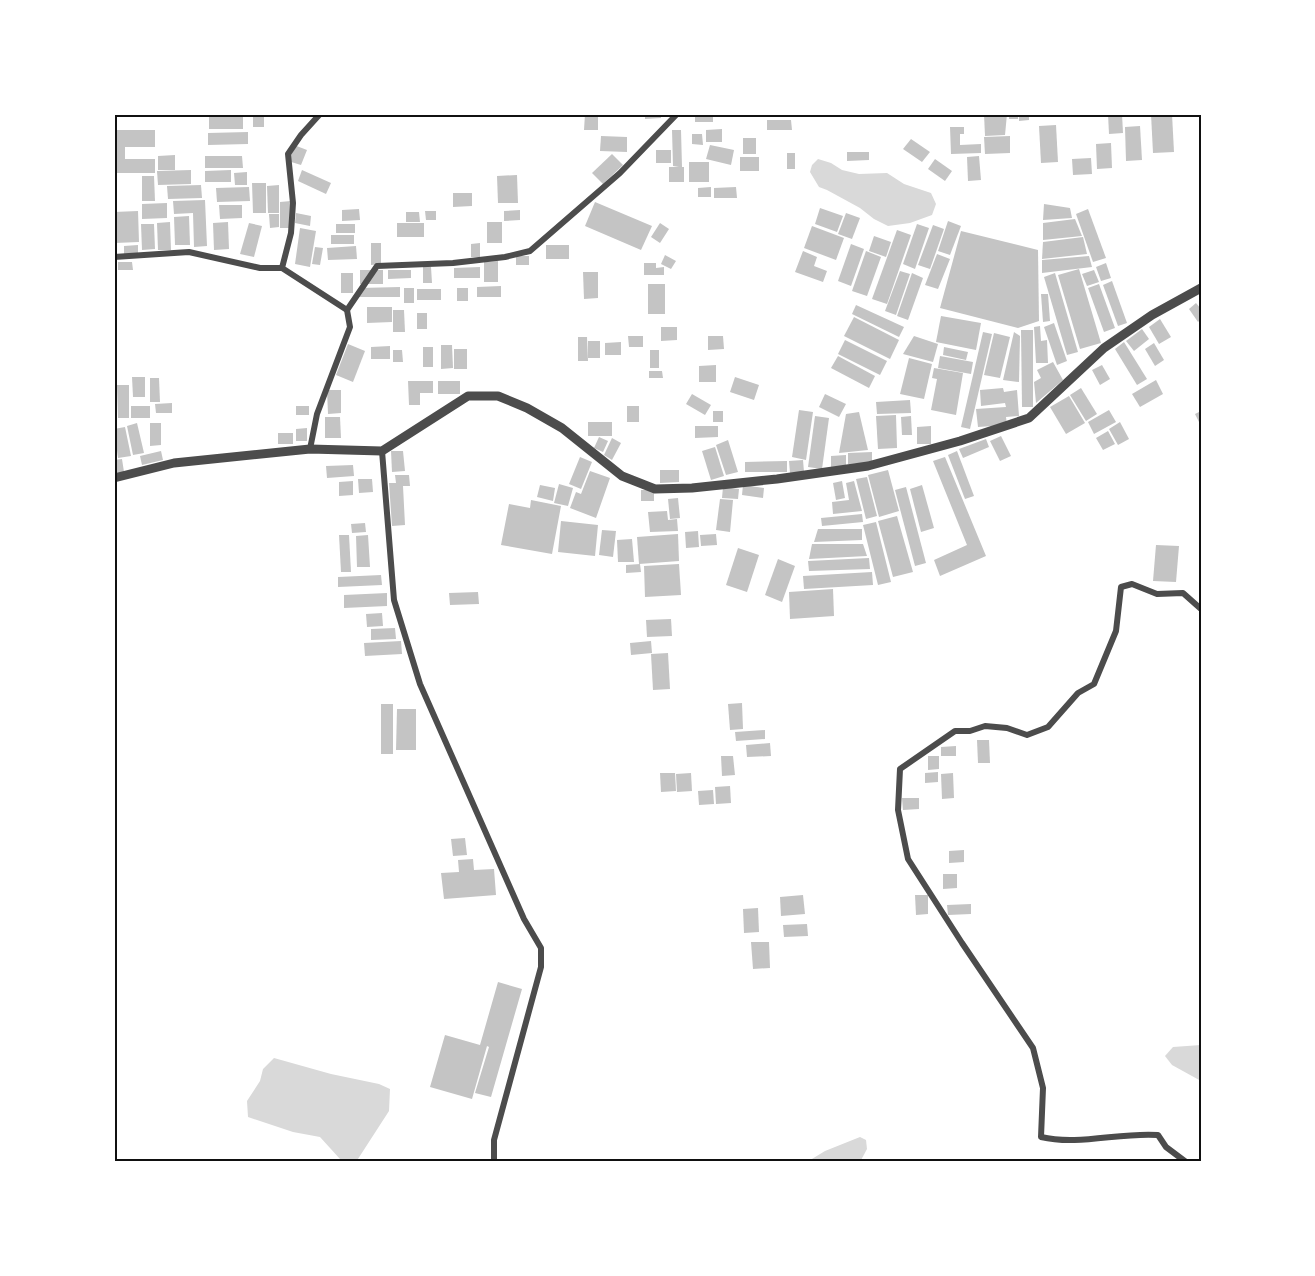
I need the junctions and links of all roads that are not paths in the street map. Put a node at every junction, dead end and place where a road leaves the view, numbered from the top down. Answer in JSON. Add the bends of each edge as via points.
{"nodes":[{"id":1,"x":320,"y":114,"type":"edge"},
{"id":2,"x":676,"y":114,"type":"edge"},
{"id":3,"x":778,"y":114,"type":"edge"},
{"id":4,"x":913,"y":114,"type":"edge"},
{"id":5,"x":114,"y":257,"type":"edge"},
{"id":6,"x":282,"y":268,"type":"junction"},
{"id":7,"x":1201,"y":288,"type":"edge"},
{"id":8,"x":347,"y":310,"type":"junction"},
{"id":9,"x":310,"y":449,"type":"junction"},
{"id":10,"x":382,"y":451,"type":"junction"},
{"id":11,"x":114,"y":478,"type":"edge"},
{"id":12,"x":1201,"y":609,"type":"edge"},
{"id":13,"x":494,"y":1162,"type":"edge"},
{"id":14,"x":1186,"y":1162,"type":"edge"}],
"edges":[{"from":1,"to":6,"type":"street","via":[[288,154],[293,203]]},
{"from":2,"to":8,"type":"street","via":[[620,173],[530,251],[453,263],[377,266]]},
{"from":3,"to":4,"type":"street"},
{"from":5,"to":6,"type":"street","via":[[189,252],[260,268]]},
{"from":6,"to":8,"type":"street"},
{"from":7,"to":10,"type":"street","via":[[1104,348],[1029,418],[868,466],[777,480],[655,489],[622,476],[562,428],[498,396],[468,396]]},
{"from":8,"to":9,"type":"street","via":[[350,327],[317,414]]},
{"from":9,"to":10,"type":"street"},
{"from":9,"to":11,"type":"street","via":[[174,463]]},
{"from":10,"to":13,"type":"street","via":[[394,600],[420,684],[524,919],[541,948],[541,968],[494,1140]]},
{"from":12,"to":14,"type":"street","via":[[1183,593],[1157,594],[1132,584],[1121,587],[1116,631],[1094,684],[1078,693],[1048,727],[1027,735],[985,726],[955,731],[900,770],[897,810],[908,859],[1033,1048],[1043,1088],[1041,1137],[1057,1141],[1158,1135],[1166,1147]]}]}
